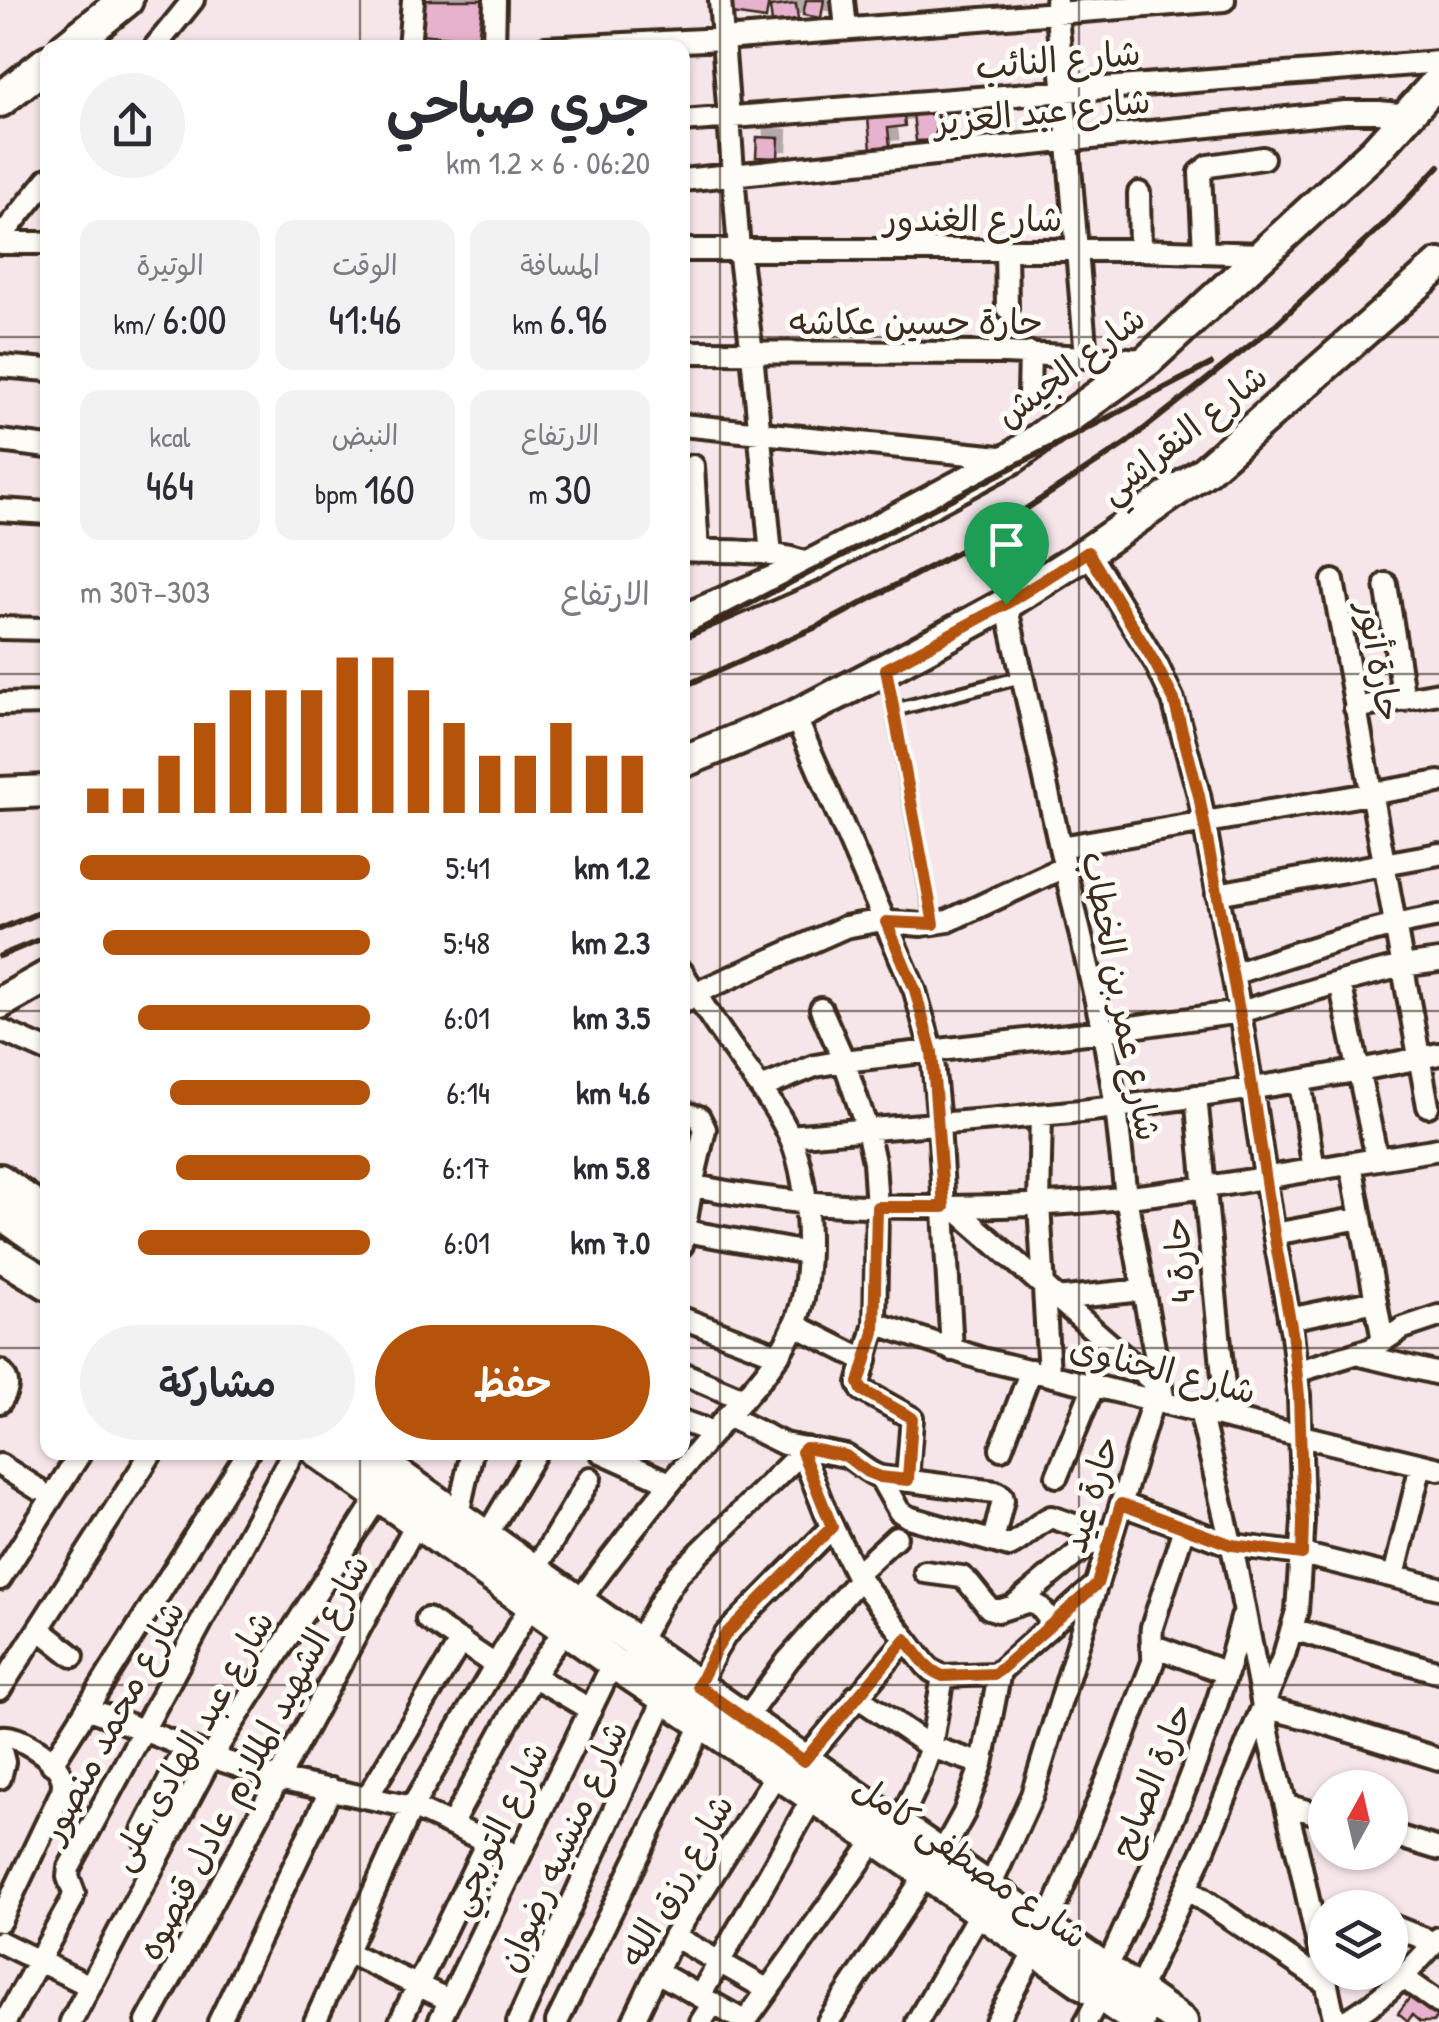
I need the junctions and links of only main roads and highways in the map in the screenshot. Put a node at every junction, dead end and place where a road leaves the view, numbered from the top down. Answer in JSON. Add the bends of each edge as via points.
{"nodes":[{"id":1,"x":126,"y":0,"type":"edge"},
{"id":2,"x":76,"y":40,"type":"edge"},
{"id":3,"x":40,"y":68,"type":"edge"},
{"id":4,"x":1439,"y":80,"type":"edge"},
{"id":5,"x":0,"y":100,"type":"edge"},
{"id":6,"x":1439,"y":265,"type":"edge"},
{"id":7,"x":690,"y":618,"type":"edge"},
{"id":8,"x":690,"y":759,"type":"edge"},
{"id":9,"x":40,"y":792,"type":"edge"},
{"id":10,"x":0,"y":794,"type":"edge"},
{"id":11,"x":40,"y":983,"type":"edge"},
{"id":12,"x":0,"y":1002,"type":"edge"},
{"id":13,"x":0,"y":1180,"type":"edge"},
{"id":14,"x":40,"y":1208,"type":"edge"},
{"id":15,"x":0,"y":1213,"type":"edge"},
{"id":16,"x":0,"y":1232,"type":"edge"},
{"id":17,"x":40,"y":1240,"type":"edge"},
{"id":18,"x":0,"y":1255,"type":"edge"},
{"id":19,"x":40,"y":1259,"type":"edge"},
{"id":20,"x":40,"y":1279,"type":"edge"},
{"id":21,"x":344,"y":1460,"type":"edge"},
{"id":22,"x":390,"y":1474,"type":"edge"},
{"id":23,"x":571,"y":1616,"type":"junction"},
{"id":24,"x":688,"y":1705,"type":"junction"},
{"id":25,"x":791,"y":1767,"type":"junction"},
{"id":26,"x":887,"y":1833,"type":"junction"},
{"id":27,"x":1097,"y":1996,"type":"edge"},
{"id":28,"x":1138,"y":2007,"type":"edge"},
{"id":29,"x":1182,"y":2022,"type":"edge"}],
"edges":[{"from":1,"to":2,"type":"highway"},
{"from":3,"to":5,"type":"highway"},
{"from":4,"to":7,"type":"main road","name":"شارع الجيش","via":[[1338,186],[1148,360],[1012,458],[812,565]]},
{"from":6,"to":8,"type":"main road","name":"شارع النقراشي","via":[[1206,471],[1088,552],[886,669]]},
{"from":9,"to":10,"type":"main road"},
{"from":11,"to":12,"type":"main road"},
{"from":13,"to":14,"type":"main road"},
{"from":15,"to":17,"type":"main road"},
{"from":16,"to":19,"type":"main road"},
{"from":18,"to":20,"type":"main road"},
{"from":21,"to":22,"type":"main road","name":"شارع مصطفى كامل"},
{"from":22,"to":23,"type":"main road","name":"شارع مصطفى كامل","via":[[534,1572]]},
{"from":22,"to":23,"type":"main road","name":"شارع مصطفى كامل","via":[[416,1524],[531,1605]]},
{"from":23,"to":24,"type":"main road","name":"شارع مصطفى كامل","via":[[613,1663]]},
{"from":23,"to":24,"type":"main road","name":"شارع مصطفى كامل","via":[[637,1644]]},
{"from":24,"to":25,"type":"main road","name":"شارع مصطفى كامل"},
{"from":24,"to":25,"type":"main road","name":"شارع مصطفى كامل","via":[[745,1720]]},
{"from":25,"to":26,"type":"main road","name":"شارع مصطفى كامل"},
{"from":25,"to":26,"type":"main road","name":"شارع مصطفى كامل","via":[[814,1797]]},
{"from":26,"to":27,"type":"main road","name":"شارع مصطفى كامل","via":[[1041,1940]]},
{"from":27,"to":28,"type":"main road","name":"شارع مصطفى كامل"},
{"from":28,"to":29,"type":"main road","name":"شارع مصطفى كامل"}]}
